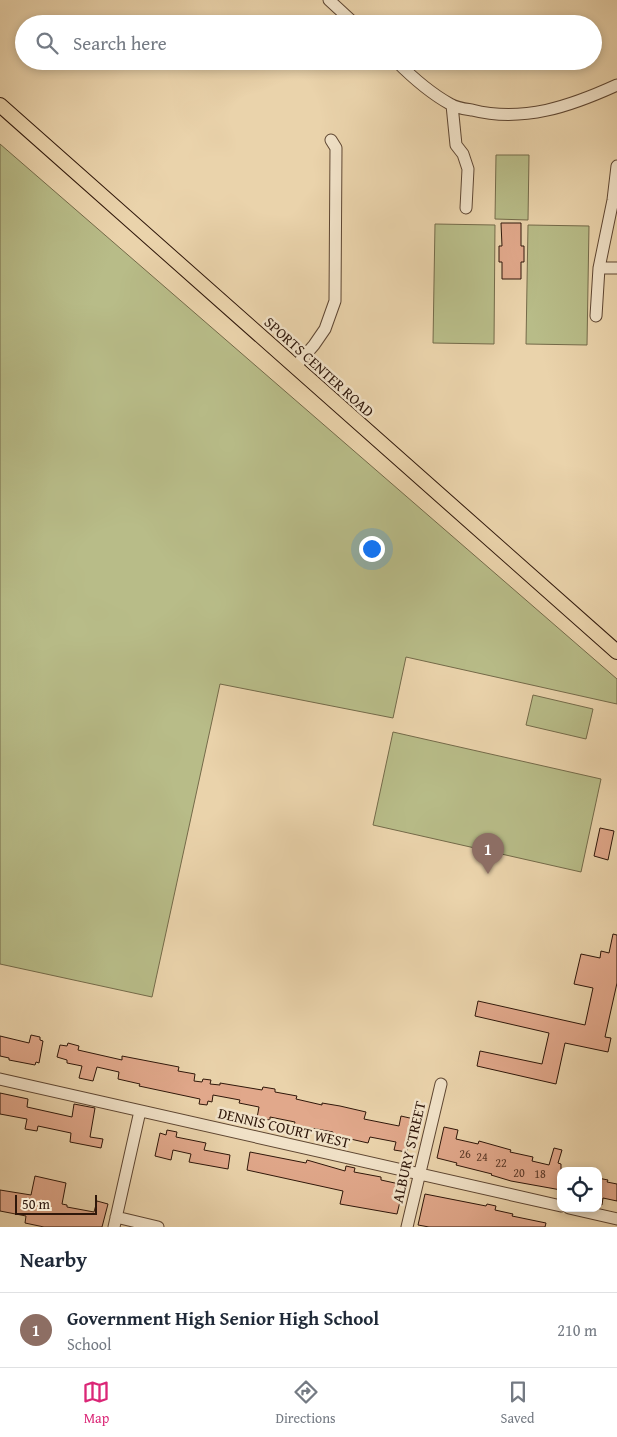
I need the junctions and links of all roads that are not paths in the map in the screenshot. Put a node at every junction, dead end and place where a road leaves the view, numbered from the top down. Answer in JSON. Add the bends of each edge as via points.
{"nodes":[{"id":1,"x":328,"y":0,"type":"edge"},
{"id":2,"x":344,"y":15,"type":"edge"},
{"id":3,"x":406,"y":70,"type":"edge"},
{"id":4,"x":617,"y":85,"type":"edge"},
{"id":5,"x":0,"y":105,"type":"edge"},
{"id":6,"x":452,"y":105,"type":"junction"},
{"id":7,"x":331,"y":140,"type":"dead end"},
{"id":8,"x":617,"y":166,"type":"edge"},
{"id":9,"x":466,"y":208,"type":"dead end"},
{"id":10,"x":599,"y":268,"type":"junction"},
{"id":11,"x":617,"y":268,"type":"edge"},
{"id":12,"x":596,"y":316,"type":"dead end"},
{"id":13,"x":296,"y":367,"type":"junction"},
{"id":14,"x":617,"y":652,"type":"edge"},
{"id":15,"x":0,"y":1079,"type":"edge"},
{"id":16,"x":441,"y":1084,"type":"dead end"},
{"id":17,"x":140,"y":1111,"type":"junction"},
{"id":18,"x":419,"y":1174,"type":"junction"},
{"id":19,"x":557,"y":1205,"type":"edge"},
{"id":20,"x":586,"y":1212,"type":"edge"},
{"id":21,"x":617,"y":1219,"type":"edge"},
{"id":22,"x":115,"y":1222,"type":"edge"},
{"id":23,"x":158,"y":1227,"type":"edge"},
{"id":24,"x":406,"y":1227,"type":"edge"}],
"edges":[{"from":1,"to":2,"type":"street"},
{"from":3,"to":6,"type":"street"},
{"from":4,"to":6,"type":"street","via":[[582,101],[534,113],[492,114]]},
{"from":5,"to":13,"type":"main road","name":"SPORTS CENTER ROAD"},
{"from":6,"to":9,"type":"street","via":[[456,145],[468,169]]},
{"from":7,"to":13,"type":"street","via":[[336,148],[335,301],[325,330]]},
{"from":8,"to":10,"type":"street"},
{"from":10,"to":11,"type":"street"},
{"from":10,"to":12,"type":"street"},
{"from":13,"to":14,"type":"main road","name":"SPORTS CENTER ROAD"},
{"from":15,"to":17,"type":"street","name":"DENNIS COURT WEST"},
{"from":16,"to":18,"type":"street","name":"ALBURY STREET"},
{"from":17,"to":18,"type":"street","name":"DENNIS COURT WEST"},
{"from":17,"to":22,"type":"street"},
{"from":18,"to":19,"type":"street","name":"DENNIS COURT WEST"},
{"from":18,"to":24,"type":"street","name":"ALBURY STREET"},
{"from":20,"to":21,"type":"street"},
{"from":22,"to":23,"type":"street"}]}
